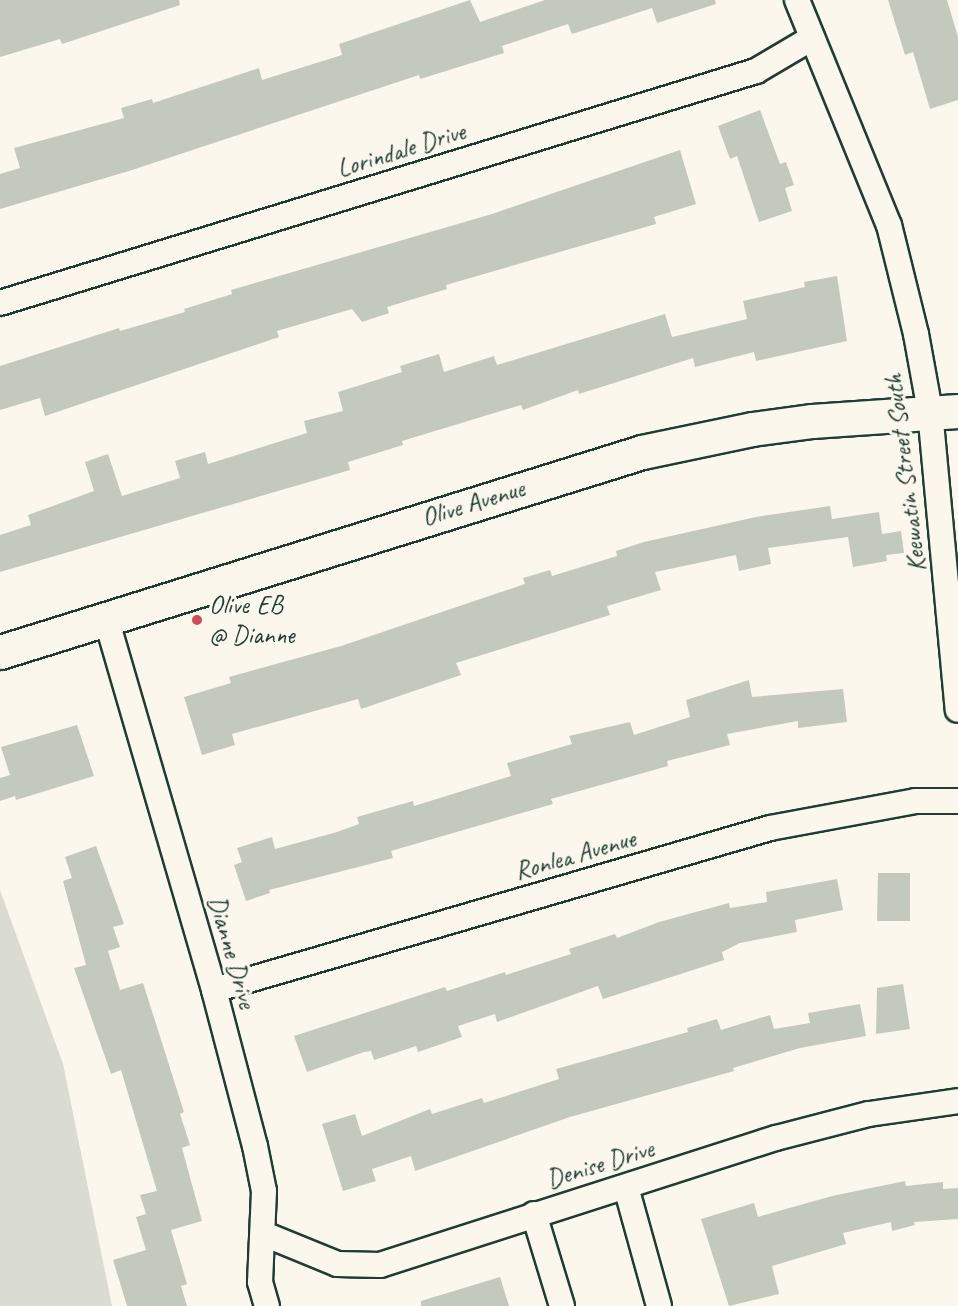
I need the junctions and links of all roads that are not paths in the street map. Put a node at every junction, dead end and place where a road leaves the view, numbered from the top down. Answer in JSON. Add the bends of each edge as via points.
{"nodes":[{"id":1,"x":797,"y":0,"type":"edge"},
{"id":2,"x":812,"y":38,"type":"junction"},
{"id":3,"x":0,"y":303,"type":"edge"},
{"id":4,"x":944,"y":411,"type":"edge"},
{"id":5,"x":106,"y":618,"type":"junction"},
{"id":6,"x":0,"y":651,"type":"edge"},
{"id":7,"x":958,"y":710,"type":"edge"},
{"id":8,"x":958,"y":801,"type":"edge"},
{"id":9,"x":214,"y":990,"type":"junction"},
{"id":10,"x":958,"y":1101,"type":"edge"},
{"id":11,"x":626,"y":1187,"type":"junction"},
{"id":12,"x":534,"y":1214,"type":"junction"},
{"id":13,"x":264,"y":1234,"type":"junction"},
{"id":14,"x":267,"y":1306,"type":"edge"},
{"id":15,"x":562,"y":1306,"type":"edge"},
{"id":16,"x":659,"y":1306,"type":"edge"}],
"edges":[{"from":1,"to":2,"type":"street","name":"Keewatin Street South"},
{"from":2,"to":3,"type":"street","name":"Lorindale Drive","via":[[756,71]]},
{"from":2,"to":4,"type":"street","name":"Keewatin Street South","via":[[889,225]]},
{"from":4,"to":5,"type":"main road","name":"Olive Avenue","via":[[752,429],[642,452]]},
{"from":4,"to":7,"type":"street","name":"Keewatin Street South"},
{"from":5,"to":6,"type":"main road","name":"Olive Avenue"},
{"from":5,"to":9,"type":"street","name":"Dianne Drive"},
{"from":8,"to":9,"type":"street","name":"Ronlea Avenue","via":[[915,801],[770,828]]},
{"from":9,"to":13,"type":"street","name":"Dianne Drive","via":[[255,1146],[264,1191]]},
{"from":10,"to":11,"type":"street","name":"Denise Drive","via":[[869,1114],[776,1138]]},
{"from":11,"to":12,"type":"street","name":"Denise Drive"},
{"from":11,"to":16,"type":"street"},
{"from":12,"to":13,"type":"street","name":"Denise Drive","via":[[380,1265],[337,1263]]},
{"from":12,"to":15,"type":"street"},
{"from":13,"to":14,"type":"street","name":"Dianne Drive","via":[[260,1282]]}]}
